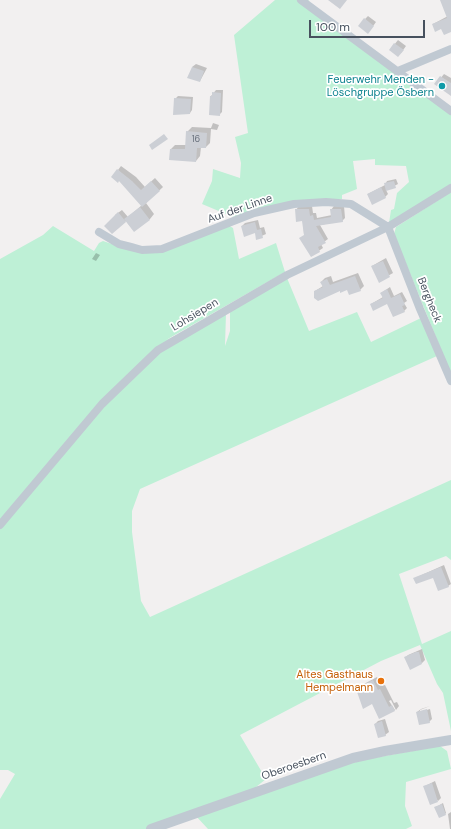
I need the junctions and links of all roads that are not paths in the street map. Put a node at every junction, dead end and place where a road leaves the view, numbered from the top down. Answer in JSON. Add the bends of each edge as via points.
{"nodes":[{"id":1,"x":301,"y":0,"type":"edge"},
{"id":2,"x":451,"y":49,"type":"edge"},
{"id":3,"x":398,"y":71,"type":"junction"},
{"id":4,"x":451,"y":110,"type":"edge"},
{"id":5,"x":451,"y":188,"type":"edge"},
{"id":6,"x":388,"y":227,"type":"junction"},
{"id":7,"x":99,"y":232,"type":"dead end"},
{"id":8,"x":451,"y":381,"type":"edge"},
{"id":9,"x":0,"y":525,"type":"edge"},
{"id":10,"x":450,"y":743,"type":"edge"},
{"id":11,"x":151,"y":829,"type":"edge"}],
"edges":[{"from":1,"to":3,"type":"street"},
{"from":2,"to":3,"type":"street"},
{"from":3,"to":4,"type":"street"},
{"from":5,"to":6,"type":"street","name":"Lohsiepen"},
{"from":6,"to":7,"type":"street","name":"Auf der Linne","via":[[351,204],[326,202],[294,204],[254,213],[162,249],[142,250],[119,244]]},
{"from":6,"to":8,"type":"street","name":"Bergheck"},
{"from":6,"to":9,"type":"street","name":"Lohsiepen","via":[[287,275],[158,350],[102,404]]},
{"from":10,"to":11,"type":"street","name":"Oberoesbern","via":[[385,751],[353,758]]}]}
